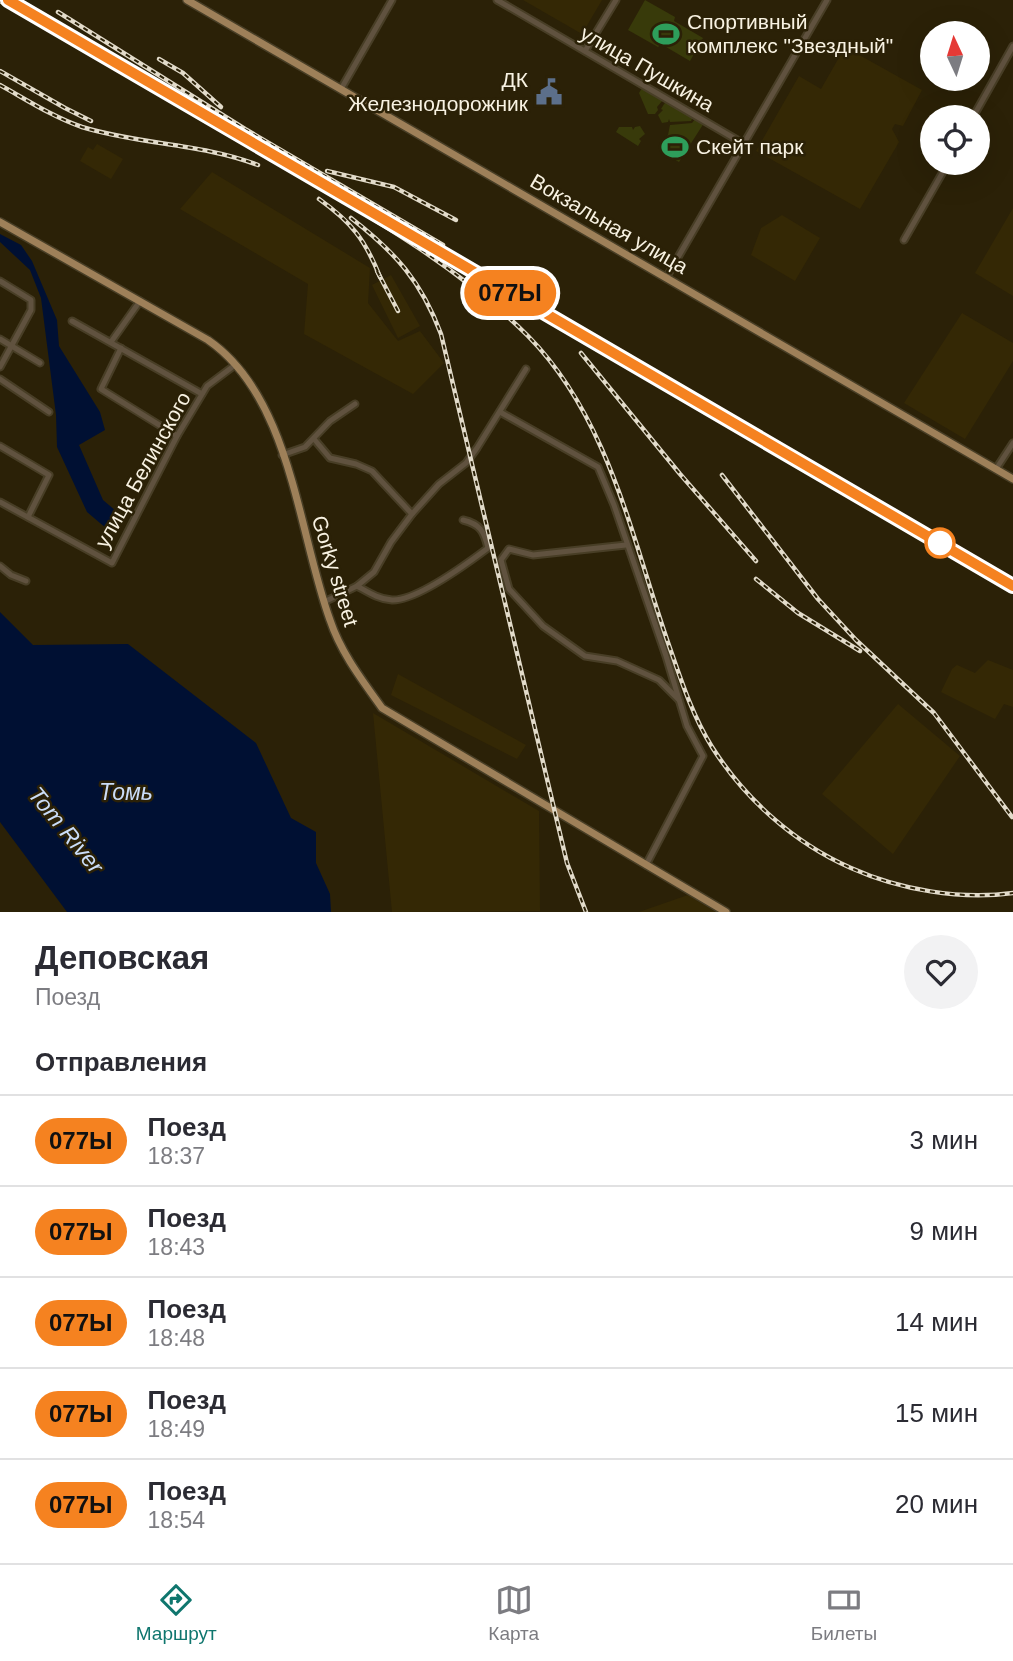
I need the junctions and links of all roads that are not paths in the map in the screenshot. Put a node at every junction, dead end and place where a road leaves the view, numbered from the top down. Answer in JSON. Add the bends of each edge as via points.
{"nodes":[{"id":1,"x":187,"y":0,"type":"edge"},
{"id":2,"x":392,"y":0,"type":"edge"},
{"id":3,"x":497,"y":0,"type":"edge"},
{"id":4,"x":615,"y":0,"type":"edge"},
{"id":5,"x":827,"y":0,"type":"edge"},
{"id":6,"x":1013,"y":47,"type":"edge"},
{"id":7,"x":585,"y":51,"type":"junction"},
{"id":8,"x":341,"y":89,"type":"junction"},
{"id":9,"x":980,"y":105,"type":"edge"},
{"id":10,"x":744,"y":144,"type":"junction"},
{"id":11,"x":941,"y":175,"type":"edge"},
{"id":12,"x":0,"y":222,"type":"edge"},
{"id":13,"x":904,"y":240,"type":"dead end"},
{"id":14,"x":666,"y":278,"type":"junction"},
{"id":15,"x":0,"y":281,"type":"edge"},
{"id":16,"x":140,"y":301,"type":"junction"},
{"id":17,"x":72,"y":321,"type":"dead end"},
{"id":18,"x":0,"y":339,"type":"edge"},
{"id":19,"x":111,"y":342,"type":"junction"},
{"id":20,"x":12,"y":345,"type":"junction"},
{"id":21,"x":121,"y":348,"type":"junction"},
{"id":22,"x":40,"y":363,"type":"dead end"},
{"id":23,"x":235,"y":365,"type":"junction"},
{"id":24,"x":0,"y":367,"type":"edge"},
{"id":25,"x":526,"y":369,"type":"dead end"},
{"id":26,"x":0,"y":379,"type":"edge"},
{"id":27,"x":202,"y":394,"type":"junction"},
{"id":28,"x":355,"y":404,"type":"dead end"},
{"id":29,"x":49,"y":412,"type":"dead end"},
{"id":30,"x":500,"y":412,"type":"junction"},
{"id":31,"x":177,"y":436,"type":"junction"},
{"id":32,"x":314,"y":439,"type":"junction"},
{"id":33,"x":1013,"y":443,"type":"edge"},
{"id":34,"x":0,"y":446,"type":"edge"},
{"id":35,"x":282,"y":454,"type":"junction"},
{"id":36,"x":996,"y":469,"type":"junction"},
{"id":37,"x":1013,"y":479,"type":"edge"},
{"id":38,"x":0,"y":502,"type":"edge"},
{"id":39,"x":412,"y":514,"type":"junction"},
{"id":40,"x":28,"y":517,"type":"junction"},
{"id":41,"x":463,"y":520,"type":"dead end"},
{"id":42,"x":626,"y":545,"type":"junction"},
{"id":43,"x":0,"y":566,"type":"edge"},
{"id":44,"x":26,"y":581,"type":"dead end"},
{"id":45,"x":356,"y":586,"type":"junction"},
{"id":46,"x":324,"y":602,"type":"junction"},
{"id":47,"x":680,"y":701,"type":"junction"},
{"id":48,"x":646,"y":865,"type":"junction"},
{"id":49,"x":726,"y":912,"type":"edge"}],
"edges":[{"from":1,"to":8,"type":"main road","name":"Вокзальная улица"},
{"from":2,"to":8,"type":"street"},
{"from":3,"to":7,"type":"street","name":"улица Пушкина"},
{"from":4,"to":7,"type":"street"},
{"from":5,"to":10,"type":"street"},
{"from":6,"to":9,"type":"street"},
{"from":7,"to":10,"type":"street","name":"улица Пушкина"},
{"from":8,"to":14,"type":"main road","name":"Вокзальная улица"},
{"from":10,"to":14,"type":"street"},
{"from":11,"to":13,"type":"street"},
{"from":12,"to":16,"type":"main road","name":"Gorky street"},
{"from":14,"to":36,"type":"main road","name":"Вокзальная улица"},
{"from":15,"to":20,"type":"street","via":[[31,300],[31,310]]},
{"from":16,"to":19,"type":"street"},
{"from":16,"to":23,"type":"main road","name":"Gorky street","via":[[223,350]]},
{"from":17,"to":19,"type":"street"},
{"from":18,"to":20,"type":"street"},
{"from":19,"to":21,"type":"street"},
{"from":20,"to":22,"type":"street"},
{"from":20,"to":24,"type":"street"},
{"from":21,"to":27,"type":"street"},
{"from":21,"to":31,"type":"street","via":[[101,386],[103,392]]},
{"from":23,"to":27,"type":"street","name":"улица Белинского"},
{"from":23,"to":35,"type":"main road","name":"Gorky street","via":[[271,421]]},
{"from":25,"to":30,"type":"street"},
{"from":26,"to":29,"type":"street"},
{"from":27,"to":31,"type":"street","name":"улица Белинского"},
{"from":28,"to":32,"type":"street"},
{"from":30,"to":39,"type":"street","via":[[466,463]]},
{"from":30,"to":42,"type":"street","via":[[598,467]]},
{"from":31,"to":40,"type":"street","name":"улица Белинского","via":[[112,563]]},
{"from":32,"to":35,"type":"street"},
{"from":32,"to":39,"type":"street","via":[[330,458],[372,471]]},
{"from":33,"to":36,"type":"street"},
{"from":34,"to":40,"type":"street","via":[[49,475]]},
{"from":35,"to":46,"type":"main road","name":"Gorky street"},
{"from":36,"to":37,"type":"main road","name":"Вокзальная улица"},
{"from":38,"to":40,"type":"street","name":"улица Белинского"},
{"from":39,"to":45,"type":"street","via":[[374,572]]},
{"from":41,"to":45,"type":"street","via":[[483,530],[488,548],[462,568],[424,590],[394,600]]},
{"from":42,"to":47,"type":"street"},
{"from":42,"to":47,"type":"street","via":[[533,555],[509,549],[501,560],[509,589],[543,626],[585,656],[617,661],[659,680]]},
{"from":43,"to":44,"type":"street"},
{"from":45,"to":46,"type":"street"},
{"from":46,"to":48,"type":"main road","name":"Gorky street","via":[[353,667],[382,708]]},
{"from":47,"to":48,"type":"street","via":[[703,756]]},
{"from":48,"to":49,"type":"main road","name":"Gorky street"}]}
